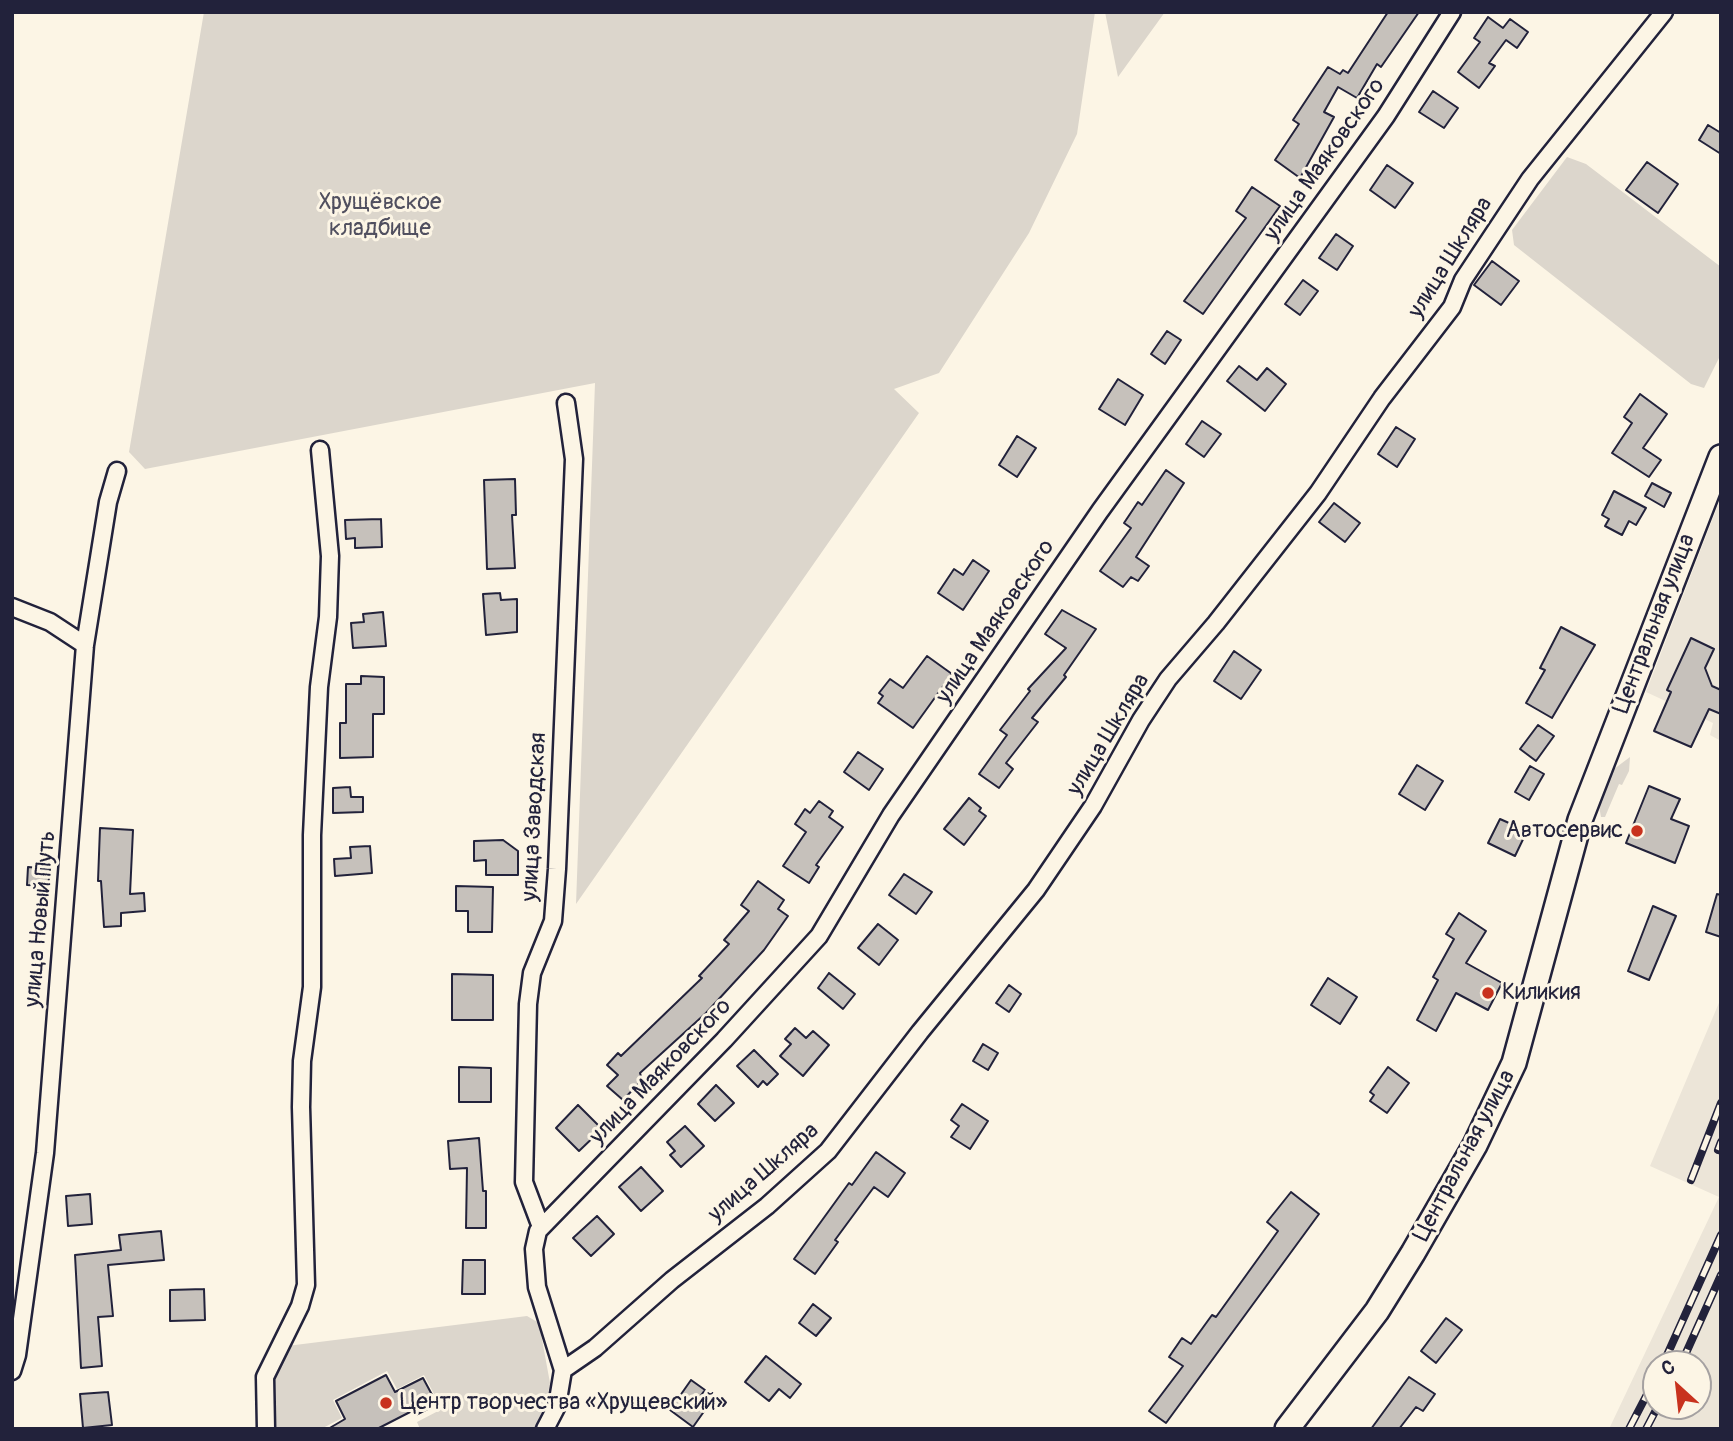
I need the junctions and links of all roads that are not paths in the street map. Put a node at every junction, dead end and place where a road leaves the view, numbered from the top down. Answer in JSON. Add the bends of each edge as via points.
{"nodes":[{"id":1,"x":1452,"y":12,"type":"edge"},
{"id":2,"x":1664,"y":12,"type":"edge"},
{"id":3,"x":566,"y":403,"type":"dead end"},
{"id":4,"x":320,"y":450,"type":"dead end"},
{"id":5,"x":1721,"y":457,"type":"edge"},
{"id":6,"x":117,"y":471,"type":"dead end"},
{"id":7,"x":12,"y":607,"type":"edge"},
{"id":8,"x":85,"y":645,"type":"junction"},
{"id":9,"x":541,"y":1227,"type":"junction"},
{"id":10,"x":563,"y":1370,"type":"junction"},
{"id":11,"x":12,"y":1371,"type":"edge"},
{"id":12,"x":266,"y":1429,"type":"edge"},
{"id":13,"x":545,"y":1429,"type":"edge"},
{"id":14,"x":1287,"y":1429,"type":"edge"}],
"edges":[{"from":1,"to":9,"type":"street","name":"улица Маяковского","via":[[1386,116],[1100,511],[891,815],[819,936],[724,1041]]},
{"from":2,"to":10,"type":"street","name":"улица Шкляра","via":[[1530,179],[1463,280],[1452,307],[1382,398],[1318,493],[1168,679],[1093,806],[1036,890],[836,1141],[767,1206]]},
{"from":3,"to":9,"type":"street","name":"улица Заводская","via":[[574,458],[557,869],[553,921],[532,973],[527,1004],[524,1182]]},
{"from":4,"to":12,"type":"street","via":[[330,568],[312,835],[312,987],[300,1107],[306,1285],[265,1377]]},
{"from":5,"to":14,"type":"main road","name":"Центральная улица","via":[[1580,820],[1514,1063],[1475,1145],[1413,1253],[1377,1311]]},
{"from":6,"to":8,"type":"street","name":"улица Новый Путь"},
{"from":7,"to":8,"type":"street","via":[[50,622]]},
{"from":8,"to":11,"type":"street","name":"улица Новый Путь","via":[[45,1153]]},
{"from":9,"to":10,"type":"street","via":[[534,1249],[537,1287]]},
{"from":10,"to":13,"type":"street","via":[[556,1406]]}]}
